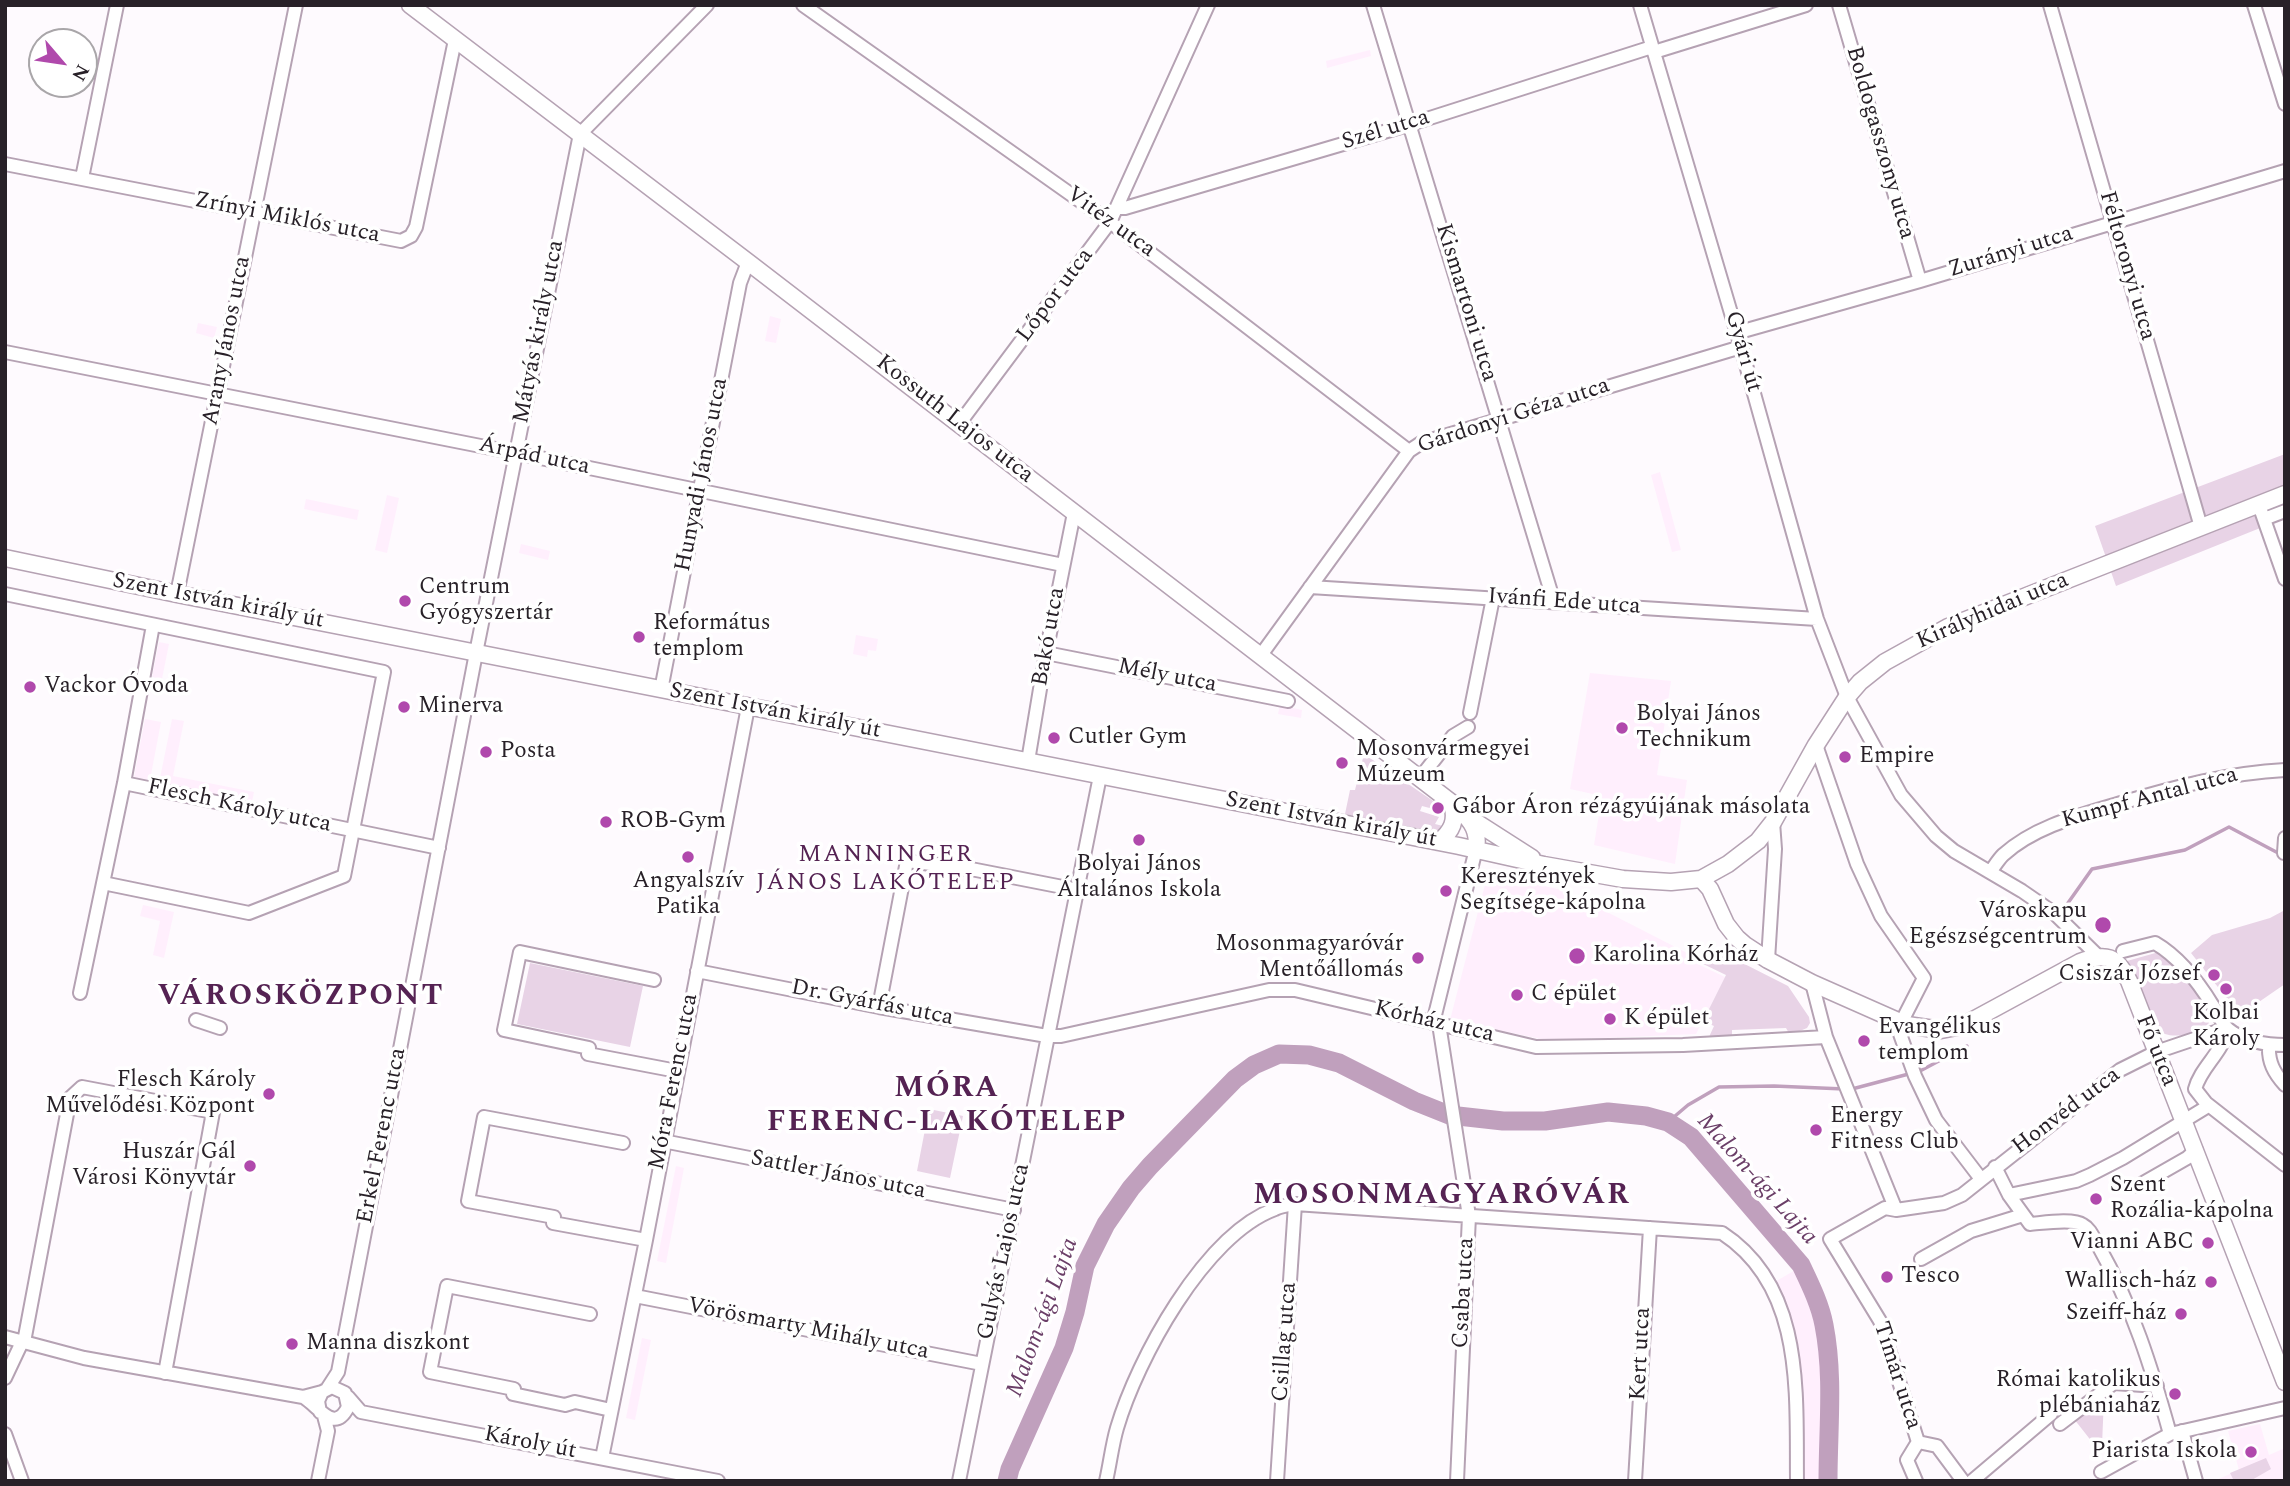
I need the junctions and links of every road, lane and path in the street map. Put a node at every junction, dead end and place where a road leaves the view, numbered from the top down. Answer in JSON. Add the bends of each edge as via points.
{"nodes":[{"id":1,"x":117,"y":5,"type":"edge"},
{"id":2,"x":296,"y":5,"type":"edge"},
{"id":3,"x":410,"y":5,"type":"edge"},
{"id":4,"x":707,"y":5,"type":"edge"},
{"id":5,"x":803,"y":5,"type":"edge"},
{"id":6,"x":1208,"y":5,"type":"edge"},
{"id":7,"x":1373,"y":5,"type":"edge"},
{"id":8,"x":1640,"y":5,"type":"edge"},
{"id":9,"x":1806,"y":5,"type":"edge"},
{"id":10,"x":1839,"y":5,"type":"edge"},
{"id":11,"x":2050,"y":5,"type":"edge"},
{"id":12,"x":2254,"y":5,"type":"edge"},
{"id":13,"x":455,"y":40,"type":"junction"},
{"id":14,"x":1653,"y":49,"type":"junction"},
{"id":15,"x":2285,"y":104,"type":"edge"},
{"id":16,"x":1411,"y":124,"type":"junction"},
{"id":17,"x":579,"y":134,"type":"junction"},
{"id":18,"x":5,"y":164,"type":"edge"},
{"id":19,"x":2285,"y":171,"type":"edge"},
{"id":20,"x":82,"y":178,"type":"junction"},
{"id":21,"x":1117,"y":208,"type":"junction"},
{"id":22,"x":254,"y":212,"type":"junction"},
{"id":23,"x":1110,"y":222,"type":"junction"},
{"id":24,"x":2113,"y":222,"type":"junction"},
{"id":25,"x":748,"y":262,"type":"junction"},
{"id":26,"x":1920,"y":281,"type":"junction"},
{"id":27,"x":1737,"y":333,"type":"junction"},
{"id":28,"x":1741,"y":347,"type":"junction"},
{"id":29,"x":5,"y":352,"type":"edge"},
{"id":30,"x":218,"y":393,"type":"junction"},
{"id":31,"x":1500,"y":419,"type":"junction"},
{"id":32,"x":959,"y":424,"type":"junction"},
{"id":33,"x":1409,"y":451,"type":"junction"},
{"id":34,"x":516,"y":453,"type":"junction"},
{"id":35,"x":700,"y":491,"type":"junction"},
{"id":36,"x":2285,"y":494,"type":"edge"},
{"id":37,"x":2285,"y":511,"type":"edge"},
{"id":38,"x":2262,"y":512,"type":"junction"},
{"id":39,"x":1074,"y":513,"type":"junction"},
{"id":40,"x":2201,"y":527,"type":"junction"},
{"id":41,"x":5,"y":558,"type":"edge"},
{"id":42,"x":1063,"y":565,"type":"junction"},
{"id":43,"x":2285,"y":579,"type":"edge"},
{"id":44,"x":1310,"y":587,"type":"junction"},
{"id":45,"x":5,"y":594,"type":"edge"},
{"id":46,"x":177,"y":594,"type":"junction"},
{"id":47,"x":1493,"y":598,"type":"junction"},
{"id":48,"x":1554,"y":602,"type":"junction"},
{"id":49,"x":1817,"y":620,"type":"junction"},
{"id":50,"x":153,"y":625,"type":"junction"},
{"id":51,"x":476,"y":653,"type":"junction"},
{"id":52,"x":1046,"y":653,"type":"junction"},
{"id":53,"x":1261,"y":655,"type":"junction"},
{"id":54,"x":661,"y":690,"type":"junction"},
{"id":55,"x":1847,"y":697,"type":"junction"},
{"id":56,"x":1288,"y":701,"type":"dead end"},
{"id":57,"x":748,"y":706,"type":"junction"},
{"id":58,"x":1470,"y":713,"type":"dead end"},
{"id":59,"x":1468,"y":727,"type":"dead end"},
{"id":60,"x":1816,"y":745,"type":"junction"},
{"id":61,"x":1028,"y":761,"type":"junction"},
{"id":62,"x":2285,"y":770,"type":"edge"},
{"id":63,"x":1100,"y":776,"type":"junction"},
{"id":64,"x":1420,"y":778,"type":"junction"},
{"id":65,"x":124,"y":783,"type":"junction"},
{"id":66,"x":1452,"y":803,"type":"junction"},
{"id":67,"x":1466,"y":815,"type":"junction"},
{"id":68,"x":1773,"y":822,"type":"junction"},
{"id":69,"x":354,"y":830,"type":"junction"},
{"id":70,"x":2285,"y":838,"type":"edge"},
{"id":71,"x":1438,"y":842,"type":"junction"},
{"id":72,"x":439,"y":848,"type":"junction"},
{"id":73,"x":1476,"y":849,"type":"junction"},
{"id":74,"x":2284,"y":853,"type":"edge"},
{"id":75,"x":1544,"y":865,"type":"junction"},
{"id":76,"x":1990,"y":872,"type":"junction"},
{"id":77,"x":1700,"y":879,"type":"junction"},
{"id":78,"x":103,"y":883,"type":"junction"},
{"id":79,"x":1078,"y":890,"type":"junction"},
{"id":80,"x":2123,"y":951,"type":"dead end"},
{"id":81,"x":2098,"y":956,"type":"junction"},
{"id":82,"x":1768,"y":960,"type":"junction"},
{"id":83,"x":697,"y":971,"type":"junction"},
{"id":84,"x":654,"y":980,"type":"dead end"},
{"id":85,"x":1812,"y":983,"type":"junction"},
{"id":86,"x":80,"y":993,"type":"dead end"},
{"id":87,"x":879,"y":1007,"type":"junction"},
{"id":88,"x":196,"y":1020,"type":"dead end"},
{"id":89,"x":1436,"y":1023,"type":"junction"},
{"id":90,"x":1901,"y":1023,"type":"junction"},
{"id":91,"x":220,"y":1028,"type":"dead end"},
{"id":92,"x":2227,"y":1028,"type":"junction"},
{"id":93,"x":1047,"y":1036,"type":"junction"},
{"id":94,"x":1826,"y":1037,"type":"junction"},
{"id":95,"x":2269,"y":1045,"type":"junction"},
{"id":96,"x":2285,"y":1045,"type":"edge"},
{"id":97,"x":2156,"y":1052,"type":"junction"},
{"id":98,"x":677,"y":1071,"type":"junction"},
{"id":99,"x":2285,"y":1085,"type":"edge"},
{"id":100,"x":2206,"y":1103,"type":"junction"},
{"id":101,"x":2184,"y":1122,"type":"junction"},
{"id":102,"x":663,"y":1141,"type":"junction"},
{"id":103,"x":623,"y":1143,"type":"dead end"},
{"id":104,"x":2196,"y":1150,"type":"junction"},
{"id":105,"x":2285,"y":1165,"type":"edge"},
{"id":106,"x":1995,"y":1167,"type":"junction"},
{"id":107,"x":1981,"y":1179,"type":"junction"},
{"id":108,"x":2138,"y":1186,"type":"dead end"},
{"id":109,"x":2009,"y":1195,"type":"junction"},
{"id":110,"x":1295,"y":1204,"type":"junction"},
{"id":111,"x":1014,"y":1210,"type":"junction"},
{"id":112,"x":1896,"y":1210,"type":"junction"},
{"id":113,"x":2023,"y":1215,"type":"junction"},
{"id":114,"x":1469,"y":1216,"type":"junction"},
{"id":115,"x":1650,"y":1228,"type":"junction"},
{"id":116,"x":1830,"y":1239,"type":"joint"},
{"id":117,"x":646,"y":1240,"type":"junction"},
{"id":118,"x":1921,"y":1259,"type":"dead end"},
{"id":119,"x":635,"y":1296,"type":"junction"},
{"id":120,"x":590,"y":1314,"type":"dead end"},
{"id":121,"x":5,"y":1337,"type":"edge"},
{"id":122,"x":23,"y":1342,"type":"junction"},
{"id":123,"x":982,"y":1364,"type":"junction"},
{"id":124,"x":165,"y":1373,"type":"junction"},
{"id":125,"x":338,"y":1373,"type":"junction"},
{"id":126,"x":5,"y":1378,"type":"edge"},
{"id":127,"x":2285,"y":1381,"type":"edge"},
{"id":128,"x":2157,"y":1386,"type":"junction"},
{"id":129,"x":325,"y":1390,"type":"junction"},
{"id":130,"x":346,"y":1395,"type":"junction"},
{"id":131,"x":303,"y":1397,"type":"junction"},
{"id":132,"x":2285,"y":1408,"type":"edge"},
{"id":133,"x":611,"y":1410,"type":"junction"},
{"id":134,"x":361,"y":1412,"type":"junction"},
{"id":135,"x":322,"y":1414,"type":"junction"},
{"id":136,"x":2050,"y":1414,"type":"dead end"},
{"id":137,"x":341,"y":1416,"type":"junction"},
{"id":138,"x":2060,"y":1424,"type":"dead end"},
{"id":139,"x":328,"y":1432,"type":"junction"},
{"id":140,"x":2176,"y":1433,"type":"junction"},
{"id":141,"x":5,"y":1434,"type":"edge"},
{"id":142,"x":1918,"y":1442,"type":"junction"},
{"id":143,"x":602,"y":1458,"type":"junction"},
{"id":144,"x":2101,"y":1472,"type":"dead end"},
{"id":145,"x":22,"y":1481,"type":"edge"},
{"id":146,"x":318,"y":1481,"type":"edge"},
{"id":147,"x":718,"y":1481,"type":"edge"},
{"id":148,"x":959,"y":1481,"type":"edge"},
{"id":149,"x":1107,"y":1481,"type":"edge"},
{"id":150,"x":1277,"y":1481,"type":"edge"},
{"id":151,"x":1457,"y":1481,"type":"edge"},
{"id":152,"x":1635,"y":1481,"type":"edge"},
{"id":153,"x":1797,"y":1481,"type":"edge"},
{"id":154,"x":1916,"y":1481,"type":"edge"},
{"id":155,"x":1963,"y":1481,"type":"edge"},
{"id":156,"x":1972,"y":1481,"type":"edge"},
{"id":157,"x":2196,"y":1481,"type":"edge"}],
"edges":[{"from":1,"to":20,"type":"street"},
{"from":2,"to":22,"type":"street","name":"Arany János utca"},
{"from":3,"to":13,"type":"main road","name":"Kossuth Lajos utca"},
{"from":4,"to":17,"type":"street"},
{"from":5,"to":23,"type":"street","name":"Vitéz utca"},
{"from":6,"to":21,"type":"street","name":"Lőpor utca"},
{"from":7,"to":16,"type":"street","name":"Kismartoni utca"},
{"from":8,"to":14,"type":"street","name":"Gyári út"},
{"from":9,"to":14,"type":"street","name":"Szél utca"},
{"from":10,"to":26,"type":"street","name":"Boldogasszony utca"},
{"from":11,"to":24,"type":"street","name":"Féltoronyi utca"},
{"from":12,"to":15,"type":"street"},
{"from":13,"to":17,"type":"main road","name":"Kossuth Lajos utca"},
{"from":13,"to":22,"type":"street","name":"Zrínyi Miklós utca","via":[[411,236],[401,241]]},
{"from":14,"to":16,"type":"street","name":"Szél utca"},
{"from":14,"to":27,"type":"street","name":"Gyári út"},
{"from":16,"to":21,"type":"street","name":"Szél utca"},
{"from":16,"to":31,"type":"street","name":"Kismartoni utca"},
{"from":17,"to":25,"type":"main road","name":"Kossuth Lajos utca"},
{"from":17,"to":34,"type":"street","name":"Mátyás király utca"},
{"from":18,"to":20,"type":"street","name":"Zrínyi Miklós utca"},
{"from":19,"to":24,"type":"street","name":"Zurányi utca"},
{"from":20,"to":22,"type":"street","name":"Zrínyi Miklós utca"},
{"from":21,"to":23,"type":"street","name":"Lőpor utca"},
{"from":22,"to":30,"type":"street","name":"Arany János utca"},
{"from":23,"to":32,"type":"street","name":"Lőpor utca"},
{"from":23,"to":33,"type":"street","name":"Vitéz utca"},
{"from":24,"to":26,"type":"street","name":"Zurányi utca"},
{"from":24,"to":40,"type":"street","name":"Féltoronyi utca"},
{"from":25,"to":32,"type":"main road","name":"Kossuth Lajos utca"},
{"from":25,"to":35,"type":"street","name":"Hunyadi János utca","via":[[740,283]]},
{"from":26,"to":27,"type":"street","name":"Zurányi utca"},
{"from":27,"to":28,"type":"street","name":"Gyári út"},
{"from":28,"to":31,"type":"street","name":"Gárdonyi Géza utca"},
{"from":28,"to":49,"type":"street","name":"Gyári út"},
{"from":29,"to":30,"type":"street","name":"Árpád utca"},
{"from":30,"to":34,"type":"street","name":"Árpád utca"},
{"from":30,"to":46,"type":"street","name":"Arany János utca"},
{"from":31,"to":33,"type":"street","name":"Gárdonyi Géza utca","via":[[1421,443]]},
{"from":31,"to":48,"type":"street","name":"Kismartoni utca"},
{"from":32,"to":39,"type":"main road","name":"Kossuth Lajos utca"},
{"from":33,"to":44,"type":"street","name":"Gárdonyi Géza utca"},
{"from":34,"to":35,"type":"street","name":"Árpád utca"},
{"from":34,"to":51,"type":"street","name":"Mátyás király utca"},
{"from":35,"to":42,"type":"street","name":"Árpád utca"},
{"from":35,"to":54,"type":"street","name":"Hunyadi János utca"},
{"from":36,"to":38,"type":"main road","name":"Királyhidai utca"},
{"from":37,"to":38,"type":"street","name":"Királyhidai utca"},
{"from":38,"to":40,"type":"main road","name":"Királyhidai utca"},
{"from":38,"to":43,"type":"street"},
{"from":39,"to":42,"type":"street","name":"Bakó utca"},
{"from":39,"to":53,"type":"main road","name":"Kossuth Lajos utca"},
{"from":40,"to":55,"type":"main road","name":"Királyhidai utca","via":[[1948,627],[1885,662]]},
{"from":41,"to":46,"type":"main road","name":"Szent István király út"},
{"from":42,"to":52,"type":"street","name":"Bakó utca"},
{"from":44,"to":47,"type":"street","name":"Ivánfi Ede utca"},
{"from":44,"to":53,"type":"street","name":"Gárdonyi Géza utca"},
{"from":45,"to":50,"type":"street","name":"Szent István király út"},
{"from":46,"to":51,"type":"main road","name":"Szent István király út"},
{"from":47,"to":48,"type":"street","name":"Ivánfi Ede utca"},
{"from":47,"to":58,"type":"street"},
{"from":48,"to":49,"type":"street","name":"Ivánfi Ede utca"},
{"from":49,"to":55,"type":"street","name":"Gyári út"},
{"from":50,"to":65,"type":"street","name":"Flesch Károly utca"},
{"from":50,"to":69,"type":"street","name":"Szent István király út","via":[[384,672]]},
{"from":51,"to":54,"type":"main road","name":"Szent István király út"},
{"from":51,"to":72,"type":"street","name":"Erkel Ferenc utca"},
{"from":52,"to":56,"type":"street","name":"Mély utca"},
{"from":52,"to":61,"type":"street","name":"Bakó utca"},
{"from":53,"to":64,"type":"main road","name":"Kossuth Lajos utca"},
{"from":54,"to":57,"type":"main road","name":"Szent István király út"},
{"from":55,"to":60,"type":"main road","name":"Királyhidai utca"},
{"from":55,"to":76,"type":"street","name":"Gyári út","via":[[1917,816],[1954,851]]},
{"from":57,"to":61,"type":"main road","name":"Szent István király út"},
{"from":57,"to":83,"type":"street","name":"Móra Ferenc utca"},
{"from":59,"to":64,"type":"street","via":[[1453,736]]},
{"from":60,"to":68,"type":"main road","name":"Királyhidai utca"},
{"from":60,"to":90,"type":"street","via":[[1857,864],[1881,916],[1924,978]]},
{"from":61,"to":63,"type":"main road","name":"Szent István király út"},
{"from":62,"to":76,"type":"street","name":"Kumpf Antal utca","via":[[2245,772],[2178,786],[2056,824],[2020,842]]},
{"from":63,"to":71,"type":"main road","name":"Szent István király út"},
{"from":63,"to":79,"type":"street","name":"Gulyás Lajos utca"},
{"from":64,"to":66,"type":"main road","name":"Kossuth Lajos utca"},
{"from":65,"to":69,"type":"street","name":"Flesch Károly utca"},
{"from":65,"to":78,"type":"street","name":"Flesch Károly utca"},
{"from":66,"to":67,"type":"main road","name":"Kossuth Lajos utca"},
{"from":66,"to":71,"type":"main road","via":[[1452,827]]},
{"from":67,"to":73,"type":"main road","via":[[1476,832]]},
{"from":67,"to":75,"type":"main road","name":"Kossuth Lajos utca"},
{"from":68,"to":77,"type":"main road","name":"Királyhidai utca","via":[[1745,852]]},
{"from":68,"to":82,"type":"street"},
{"from":69,"to":72,"type":"street","name":"Flesch Károly utca"},
{"from":69,"to":78,"type":"street","name":"Flesch Károly utca","via":[[344,876],[249,913]]},
{"from":70,"to":74,"type":"street"},
{"from":71,"to":73,"type":"main road","name":"Szent István király út"},
{"from":72,"to":125,"type":"street","name":"Erkel Ferenc utca"},
{"from":73,"to":75,"type":"main road","name":"Szent István király út"},
{"from":73,"to":89,"type":"street","name":"Csaba utca"},
{"from":75,"to":77,"type":"main road","name":"Királyhidai utca","via":[[1651,882]]},
{"from":76,"to":81,"type":"street","name":"Gyári út","via":[[2058,916]]},
{"from":77,"to":82,"type":"main road","via":[[1710,889],[1726,924],[1745,945]]},
{"from":78,"to":86,"type":"street","name":"Flesch Károly utca"},
{"from":79,"to":87,"type":"street","via":[[907,861]]},
{"from":79,"to":93,"type":"street","name":"Gulyás Lajos utca"},
{"from":80,"to":92,"type":"street","via":[[2155,943],[2168,950]]},
{"from":81,"to":90,"type":"main road","via":[[1962,1026],[1928,1029]]},
{"from":81,"to":97,"type":"main road","name":"Fő utca","via":[[2112,959],[2122,968]]},
{"from":82,"to":85,"type":"main road"},
{"from":83,"to":87,"type":"street","name":"Dr. Gyárfás utca"},
{"from":83,"to":98,"type":"street","name":"Móra Ferenc utca"},
{"from":84,"to":98,"type":"street","via":[[520,952],[504,1030],[589,1048],[588,1054]]},
{"from":85,"to":90,"type":"main road"},
{"from":85,"to":94,"type":"street"},
{"from":87,"to":93,"type":"street","name":"Dr. Gyárfás utca"},
{"from":88,"to":91,"type":"street"},
{"from":89,"to":93,"type":"street","name":"Kórház utca","via":[[1296,990],[1269,990]]},
{"from":89,"to":94,"type":"street","name":"Kórház utca","via":[[1536,1046],[1684,1045]]},
{"from":89,"to":114,"type":"street","name":"Csaba utca"},
{"from":90,"to":107,"type":"street","via":[[1900,1034],[1914,1073],[1936,1120]]},
{"from":92,"to":95,"type":"street"},
{"from":92,"to":97,"type":"street","name":"Honvéd utca"},
{"from":92,"to":100,"type":"street","via":[[2226,1039],[2198,1078],[2195,1089]]},
{"from":93,"to":111,"type":"street","name":"Gulyás Lajos utca"},
{"from":94,"to":112,"type":"street"},
{"from":95,"to":96,"type":"street"},
{"from":95,"to":99,"type":"street","via":[[2273,1071]]},
{"from":97,"to":101,"type":"main road","name":"Fő utca"},
{"from":97,"to":106,"type":"street","name":"Honvéd utca","via":[[2120,1070]]},
{"from":98,"to":102,"type":"street","name":"Móra Ferenc utca"},
{"from":100,"to":101,"type":"street"},
{"from":100,"to":105,"type":"street"},
{"from":101,"to":104,"type":"main road","name":"Fő utca"},
{"from":101,"to":109,"type":"street","via":[[2091,1175]]},
{"from":102,"to":111,"type":"street","name":"Sattler János utca"},
{"from":102,"to":117,"type":"street","name":"Móra Ferenc utca"},
{"from":103,"to":117,"type":"street","via":[[484,1116],[468,1201]]},
{"from":104,"to":108,"type":"street"},
{"from":104,"to":127,"type":"main road","name":"Fő utca"},
{"from":106,"to":107,"type":"street","name":"Honvéd utca"},
{"from":106,"to":109,"type":"street"},
{"from":107,"to":112,"type":"street","name":"Honvéd utca","via":[[1944,1203]]},
{"from":109,"to":113,"type":"street"},
{"from":110,"to":114,"type":"street"},
{"from":110,"to":149,"type":"street","via":[[1267,1212],[1221,1246],[1171,1311],[1145,1355],[1117,1429]]},
{"from":110,"to":150,"type":"street","name":"Csillag utca"},
{"from":111,"to":123,"type":"street","name":"Gulyás Lajos utca"},
{"from":112,"to":116,"type":"street","name":"Honvéd utca","via":[[1885,1208]]},
{"from":113,"to":118,"type":"street","via":[[1971,1231]]},
{"from":113,"to":128,"type":"street","via":[[2030,1224],[2073,1222],[2088,1229],[2110,1266]]},
{"from":114,"to":115,"type":"street"},
{"from":114,"to":151,"type":"street","name":"Csaba utca"},
{"from":115,"to":152,"type":"street","name":"Kert utca"},
{"from":115,"to":153,"type":"street","via":[[1722,1234],[1746,1251],[1763,1273],[1787,1327],[1793,1355]]},
{"from":116,"to":142,"type":"street","name":"Tímár utca","via":[[1880,1321]]},
{"from":117,"to":119,"type":"street","name":"Móra Ferenc utca"},
{"from":119,"to":123,"type":"street","name":"Vörösmarty Mihály utca"},
{"from":119,"to":133,"type":"street","name":"Móra Ferenc utca"},
{"from":120,"to":133,"type":"street","via":[[447,1286],[430,1372],[565,1405],[575,1402]]},
{"from":121,"to":122,"type":"street"},
{"from":122,"to":124,"type":"street"},
{"from":122,"to":124,"type":"street","via":[[70,1098],[82,1087],[213,1112]]},
{"from":122,"to":126,"type":"street"},
{"from":123,"to":148,"type":"street","name":"Gulyás Lajos utca"},
{"from":124,"to":131,"type":"street"},
{"from":125,"to":129,"type":"street","name":"Erkel Ferenc utca"},
{"from":125,"to":130,"type":"street"},
{"from":128,"to":138,"type":"street","via":[[2115,1384]]},
{"from":128,"to":140,"type":"street"},
{"from":129,"to":130,"type":"street","via":[[337,1388]]},
{"from":129,"to":131,"type":"street"},
{"from":129,"to":135,"type":"street","via":[[318,1401]]},
{"from":130,"to":134,"type":"street"},
{"from":130,"to":137,"type":"street","via":[[348,1407]]},
{"from":131,"to":135,"type":"street"},
{"from":132,"to":140,"type":"street"},
{"from":133,"to":143,"type":"street","name":"Móra Ferenc utca"},
{"from":134,"to":137,"type":"street"},
{"from":134,"to":143,"type":"street","name":"Károly út"},
{"from":135,"to":137,"type":"street"},
{"from":135,"to":139,"type":"street"},
{"from":136,"to":156,"type":"street"},
{"from":137,"to":139,"type":"street"},
{"from":139,"to":146,"type":"street"},
{"from":140,"to":144,"type":"street"},
{"from":140,"to":157,"type":"street"},
{"from":141,"to":145,"type":"street"},
{"from":142,"to":154,"type":"street","name":"Tímár utca","via":[[1907,1460]]},
{"from":142,"to":155,"type":"street","name":"Tímár utca","via":[[1937,1446]]},
{"from":143,"to":147,"type":"street","name":"Károly út"}]}
